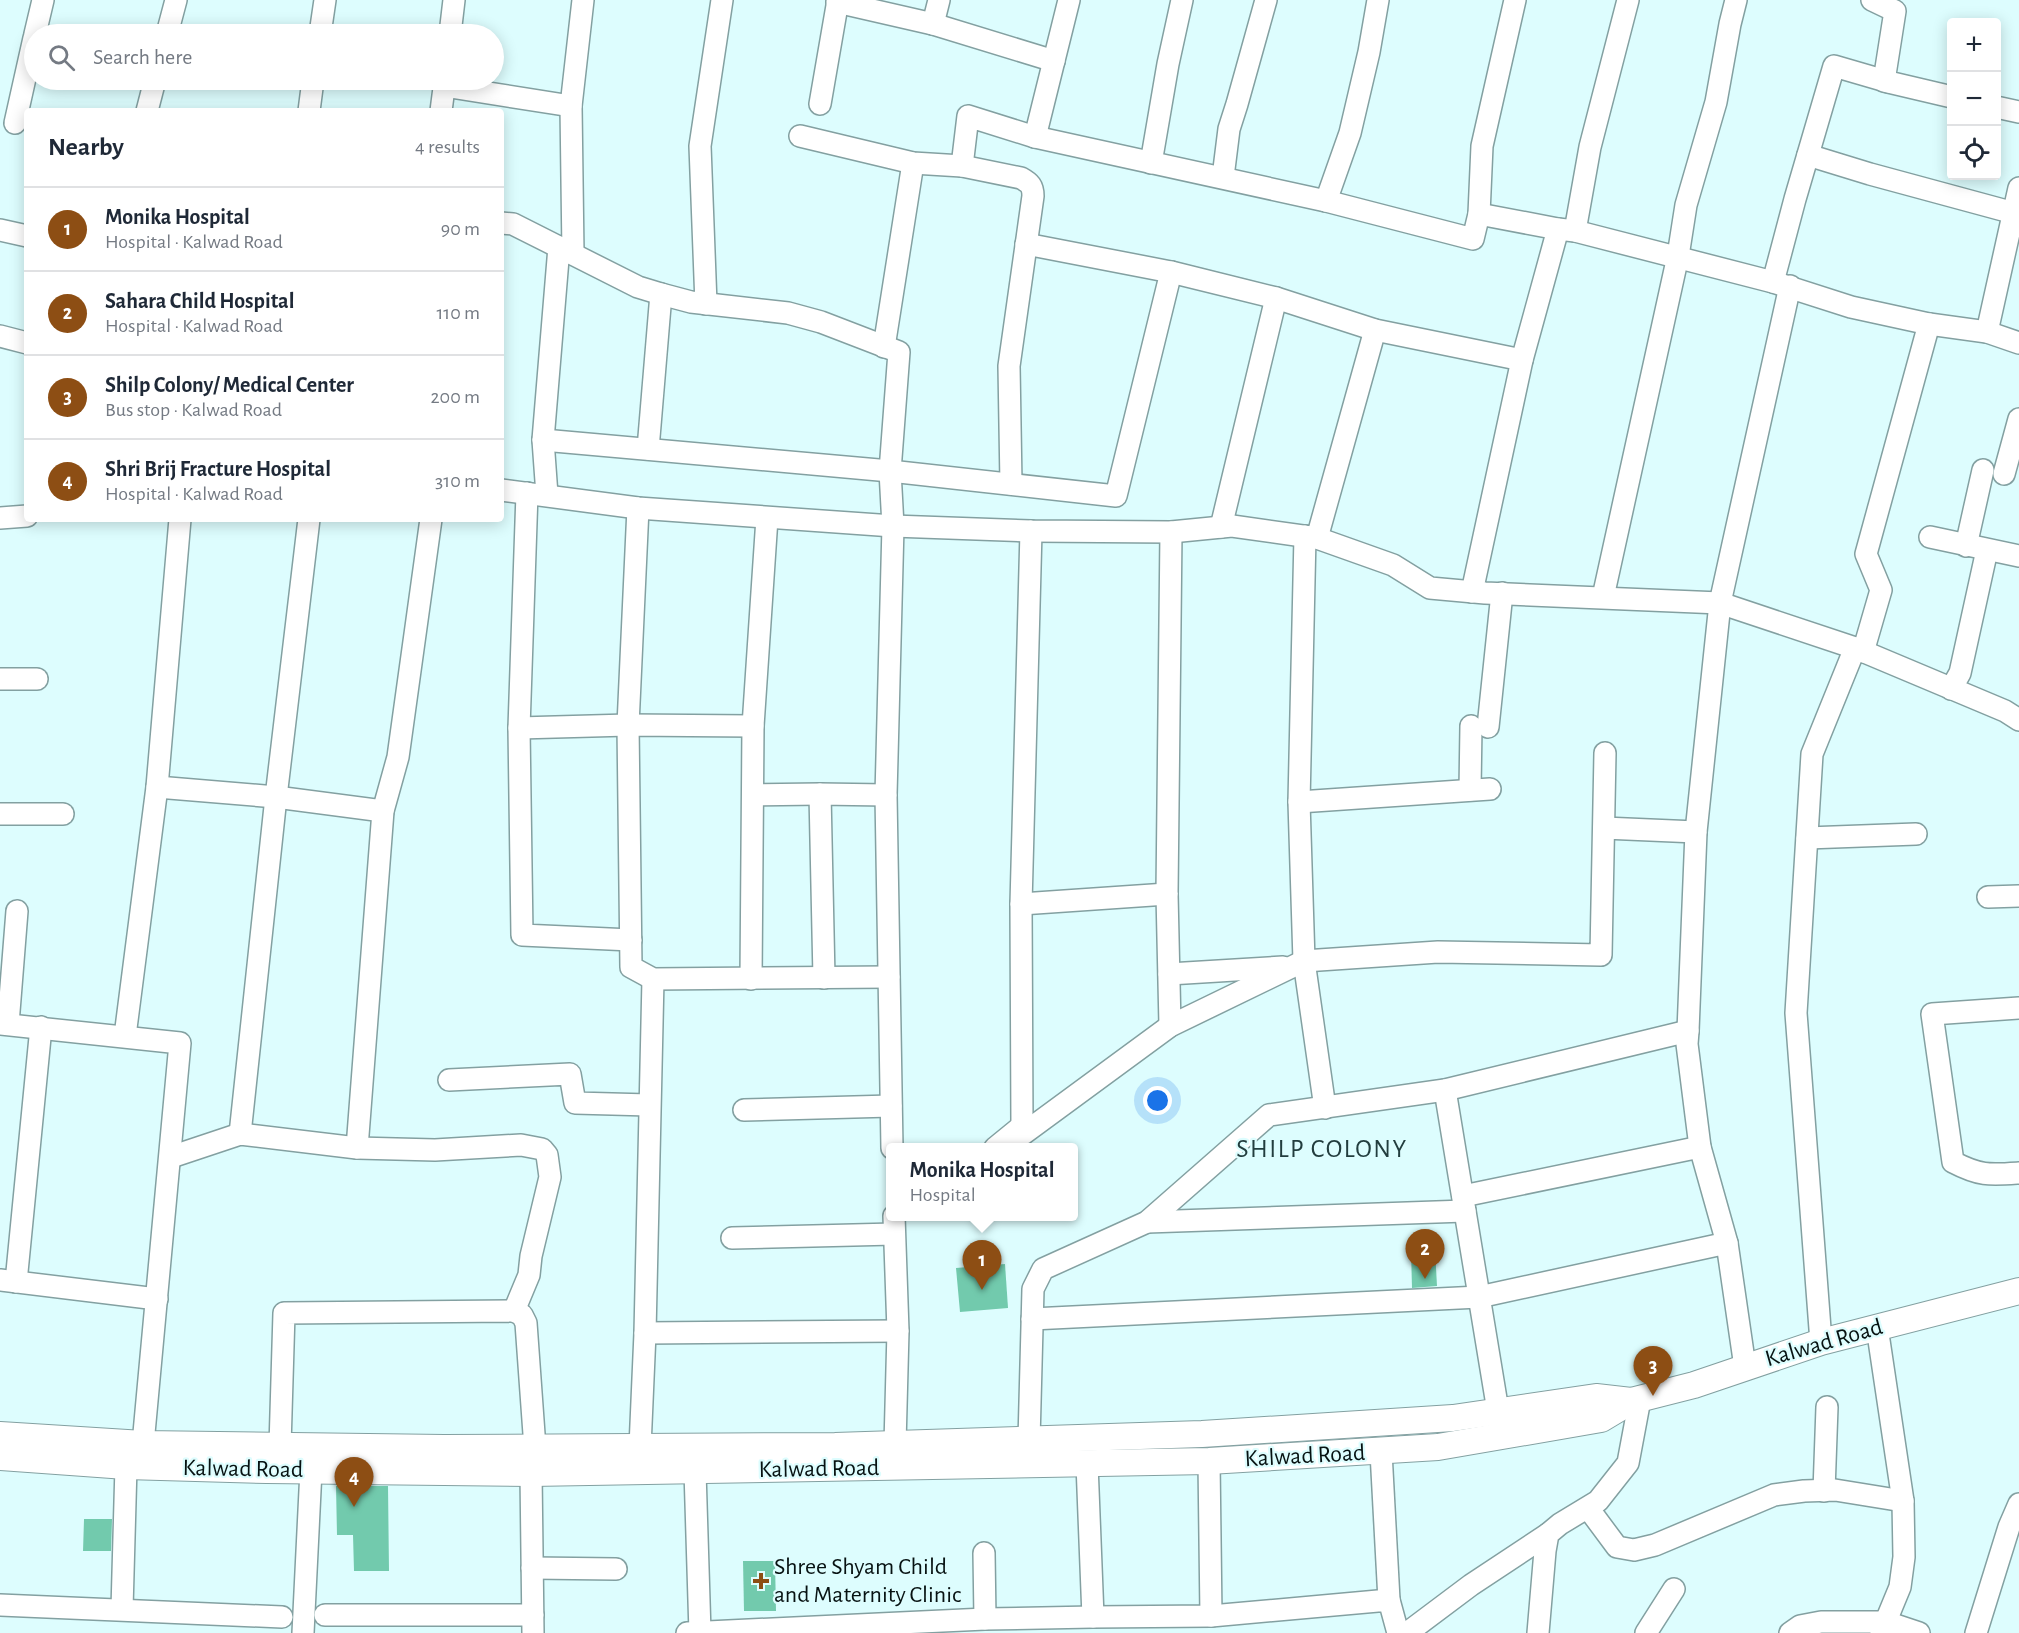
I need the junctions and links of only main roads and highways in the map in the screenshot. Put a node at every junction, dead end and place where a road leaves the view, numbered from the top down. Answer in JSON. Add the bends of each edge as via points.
{"nodes":[{"id":1,"x":2019,"y":1291,"type":"edge"},
{"id":2,"x":1636,"y":1400,"type":"junction"},
{"id":3,"x":0,"y":1435,"type":"edge"},
{"id":4,"x":0,"y":1457,"type":"edge"}],
"edges":[{"from":1,"to":2,"type":"main road","name":"Kalwad Road","via":[[1821,1342],[1694,1385]]},
{"from":2,"to":3,"type":"main road","name":"Kalwad Road","via":[[1596,1397],[1453,1418],[1202,1434],[895,1444],[280,1446],[143,1444]]},
{"from":2,"to":4,"type":"main road","name":"Kalwad Road","via":[[1601,1419],[1438,1447],[1209,1461],[531,1473],[126,1466]]}]}
